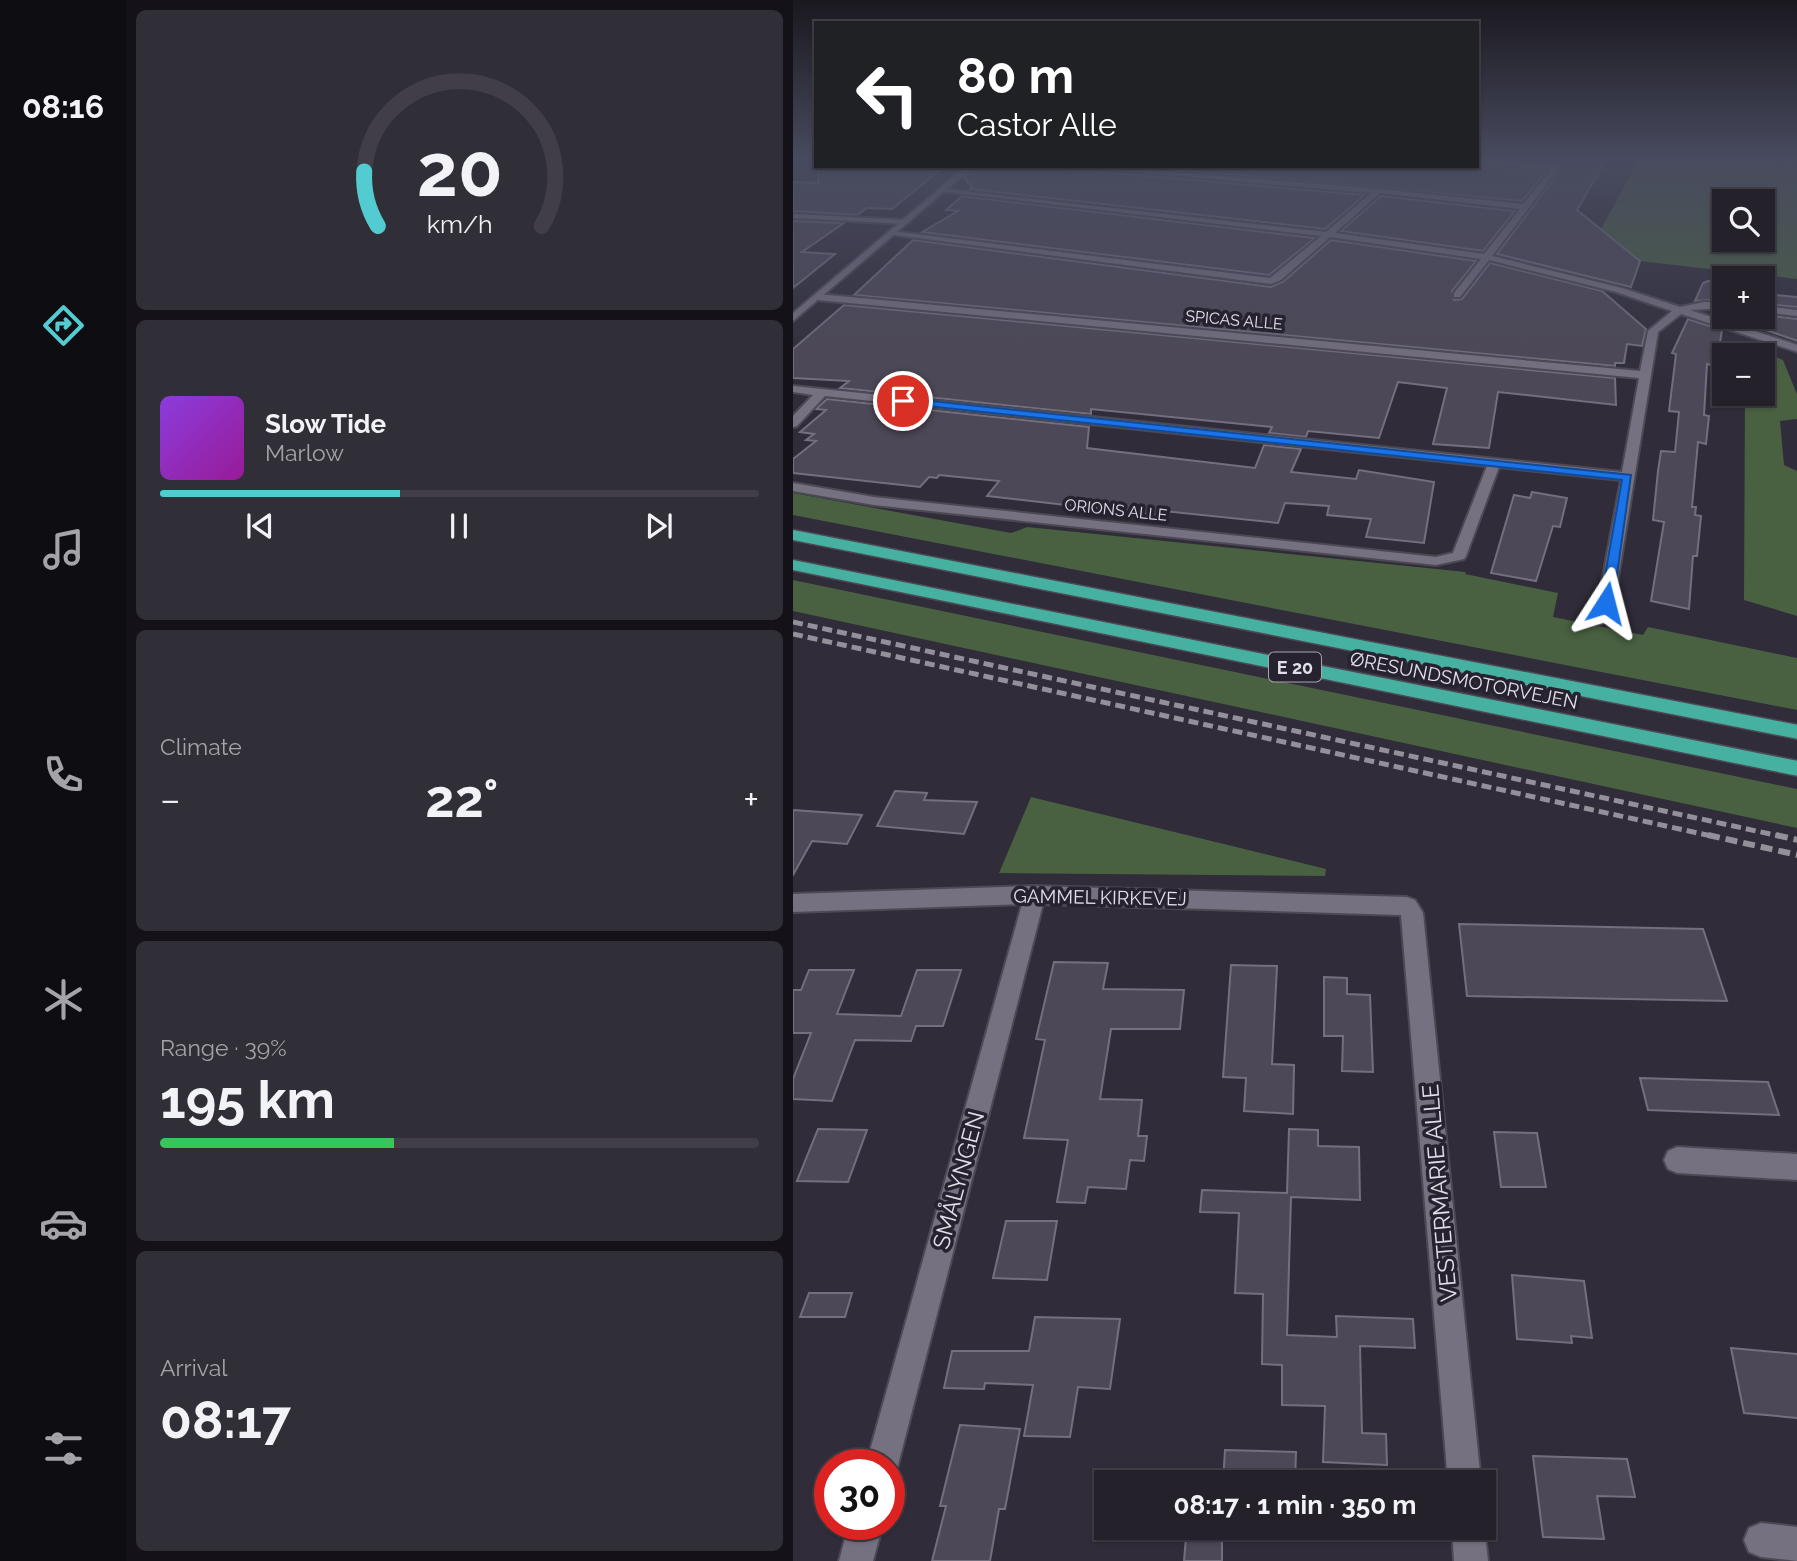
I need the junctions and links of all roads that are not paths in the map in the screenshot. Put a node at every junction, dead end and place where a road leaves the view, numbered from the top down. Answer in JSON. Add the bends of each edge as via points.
{"nodes":[{"id":1,"x":894,"y":232,"type":"edge"},
{"id":2,"x":1308,"y":232,"type":"edge"},
{"id":3,"x":1330,"y":232,"type":"edge"},
{"id":4,"x":1506,"y":232,"type":"edge"},
{"id":5,"x":891,"y":234,"type":"junction"},
{"id":6,"x":1327,"y":234,"type":"junction"},
{"id":7,"x":1486,"y":257,"type":"junction"},
{"id":8,"x":1457,"y":295,"type":"dead end"},
{"id":9,"x":818,"y":297,"type":"junction"},
{"id":10,"x":1712,"y":304,"type":"edge"},
{"id":11,"x":1682,"y":309,"type":"junction"},
{"id":12,"x":1775,"y":310,"type":"edge"},
{"id":13,"x":1797,"y":313,"type":"edge"},
{"id":14,"x":795,"y":314,"type":"edge"},
{"id":15,"x":1797,"y":349,"type":"edge"},
{"id":16,"x":1646,"y":374,"type":"junction"},
{"id":17,"x":793,"y":389,"type":"edge"},
{"id":18,"x":822,"y":392,"type":"junction"},
{"id":19,"x":793,"y":423,"type":"edge"},
{"id":20,"x":1495,"y":462,"type":"junction"},
{"id":21,"x":1628,"y":477,"type":"junction"},
{"id":22,"x":793,"y":487,"type":"edge"},
{"id":23,"x":793,"y":536,"type":"edge"},
{"id":24,"x":1436,"y":561,"type":"joint"},
{"id":25,"x":793,"y":565,"type":"edge"},
{"id":26,"x":1599,"y":619,"type":"dead end"},
{"id":27,"x":1797,"y":732,"type":"edge"},
{"id":28,"x":1797,"y":769,"type":"edge"},
{"id":29,"x":1035,"y":895,"type":"junction"},
{"id":30,"x":793,"y":903,"type":"edge"},
{"id":31,"x":1407,"y":906,"type":"joint"},
{"id":32,"x":1677,"y":1160,"type":"dead end"},
{"id":33,"x":1797,"y":1167,"type":"edge"},
{"id":34,"x":886,"y":1449,"type":"edge"},
{"id":35,"x":1464,"y":1470,"type":"edge"},
{"id":36,"x":862,"y":1540,"type":"edge"},
{"id":37,"x":1470,"y":1540,"type":"edge"},
{"id":38,"x":1761,"y":1540,"type":"dead end"},
{"id":39,"x":1797,"y":1544,"type":"edge"},
{"id":40,"x":856,"y":1561,"type":"edge"},
{"id":41,"x":1471,"y":1561,"type":"edge"}],
"edges":[{"from":1,"to":5,"type":"street"},
{"from":2,"to":6,"type":"street"},
{"from":3,"to":6,"type":"street"},
{"from":4,"to":7,"type":"street"},
{"from":5,"to":6,"type":"street","via":[[1259,281],[1278,278]]},
{"from":5,"to":9,"type":"street"},
{"from":6,"to":7,"type":"street"},
{"from":7,"to":8,"type":"street"},
{"from":7,"to":11,"type":"street"},
{"from":9,"to":14,"type":"street"},
{"from":9,"to":16,"type":"street","name":"SPICAS ALLE"},
{"from":10,"to":11,"type":"street"},
{"from":11,"to":15,"type":"street"},
{"from":11,"to":16,"type":"street","via":[[1664,318],[1653,331]]},
{"from":12,"to":13,"type":"street"},
{"from":16,"to":21,"type":"street"},
{"from":17,"to":18,"type":"street"},
{"from":18,"to":19,"type":"street"},
{"from":18,"to":20,"type":"street"},
{"from":20,"to":21,"type":"street"},
{"from":20,"to":24,"type":"street","via":[[1459,556]]},
{"from":21,"to":26,"type":"street","via":[[1606,603]]},
{"from":22,"to":24,"type":"street","name":"ORIONS ALLE","via":[[888,503]]},
{"from":23,"to":27,"type":"highway","name":"ØRESUNDSMOTORVEJEN","number":"E 20"},
{"from":25,"to":28,"type":"highway","name":"ØRESUNDSMOTORVEJEN","number":"E 20"},
{"from":29,"to":30,"type":"street","name":"GAMMEL KIRKEVEJ"},
{"from":29,"to":31,"type":"street","name":"GAMMEL KIRKEVEJ"},
{"from":29,"to":34,"type":"street","name":"SMÅLYNGEN"},
{"from":31,"to":35,"type":"street","name":"VESTERMARIE ALLE","via":[[1412,913]]},
{"from":32,"to":33,"type":"street"},
{"from":36,"to":40,"type":"street"},
{"from":37,"to":41,"type":"street"},
{"from":38,"to":39,"type":"street"}]}
